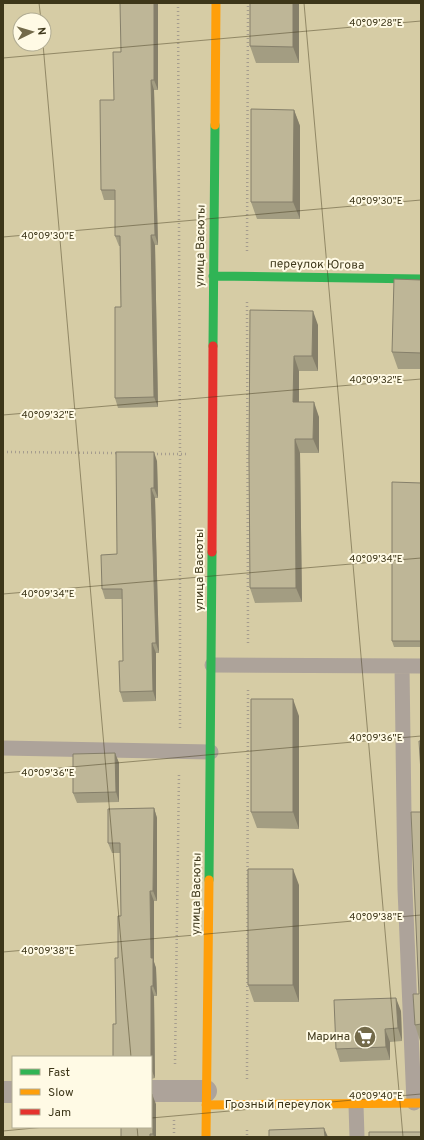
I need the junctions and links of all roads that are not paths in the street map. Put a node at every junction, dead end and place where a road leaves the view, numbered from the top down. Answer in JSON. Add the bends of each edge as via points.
{"nodes":[{"id":1,"x":216,"y":3,"type":"edge"},
{"id":2,"x":213,"y":276,"type":"junction"},
{"id":3,"x":421,"y":279,"type":"edge"},
{"id":4,"x":212,"y":665,"type":"junction"},
{"id":5,"x":402,"y":666,"type":"junction"},
{"id":6,"x":421,"y":666,"type":"edge"},
{"id":7,"x":3,"y":748,"type":"edge"},
{"id":8,"x":211,"y":752,"type":"junction"},
{"id":9,"x":152,"y":1091,"type":"edge"},
{"id":10,"x":206,"y":1098,"type":"junction"},
{"id":11,"x":418,"y":1103,"type":"edge"},
{"id":12,"x":356,"y":1104,"type":"junction"},
{"id":13,"x":206,"y":1137,"type":"edge"},
{"id":14,"x":357,"y":1137,"type":"edge"}],
"edges":[{"from":1,"to":2,"type":"street","name":"улица Васюты"},
{"from":2,"to":3,"type":"street","name":"переулок Югова"},
{"from":2,"to":4,"type":"street","name":"улица Васюты"},
{"from":4,"to":5,"type":"lane"},
{"from":4,"to":8,"type":"street","name":"улица Васюты"},
{"from":5,"to":6,"type":"lane"},
{"from":5,"to":11,"type":"lane","via":[[405,890]]},
{"from":7,"to":8,"type":"lane"},
{"from":8,"to":10,"type":"street","name":"улица Васюты"},
{"from":9,"to":10,"type":"street","name":"Грозный переулок","via":[[174,1091]]},
{"from":10,"to":12,"type":"street","name":"Грозный переулок","via":[[246,1105]]},
{"from":10,"to":13,"type":"street","name":"улица Васюты"},
{"from":11,"to":12,"type":"street","name":"Грозный переулок"},
{"from":12,"to":14,"type":"lane"}]}
